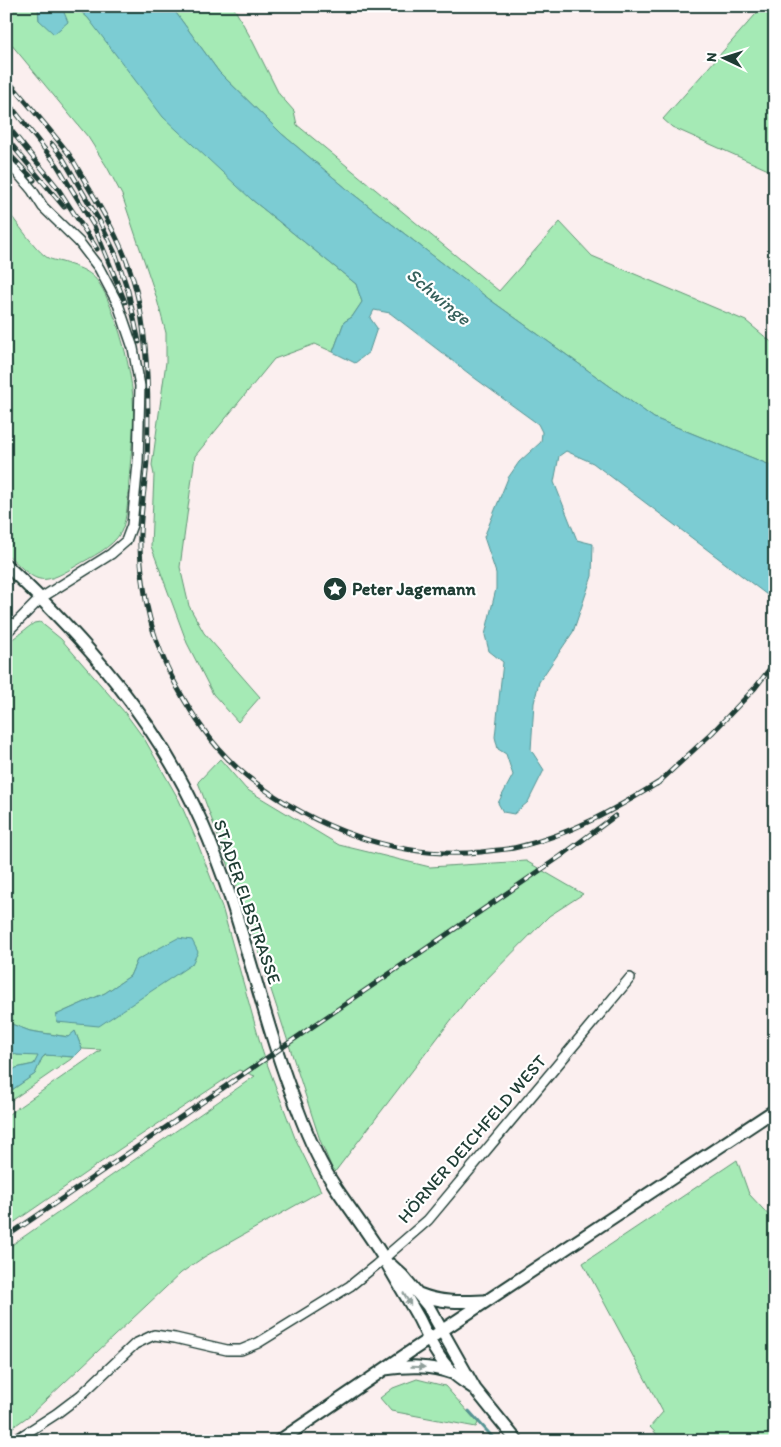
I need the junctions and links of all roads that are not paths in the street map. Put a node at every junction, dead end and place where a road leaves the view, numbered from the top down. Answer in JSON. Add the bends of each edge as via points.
{"nodes":[{"id":1,"x":6,"y":159,"type":"edge"},
{"id":2,"x":6,"y":565,"type":"edge"},
{"id":3,"x":41,"y":598,"type":"junction"},
{"id":4,"x":6,"y":633,"type":"edge"},
{"id":5,"x":630,"y":978,"type":"dead end"},
{"id":6,"x":775,"y":1110,"type":"edge"},
{"id":7,"x":384,"y":1259,"type":"junction"},
{"id":8,"x":418,"y":1293,"type":"junction"},
{"id":9,"x":486,"y":1301,"type":"junction"},
{"id":10,"x":442,"y":1330,"type":"junction"},
{"id":11,"x":429,"y":1338,"type":"junction"},
{"id":12,"x":383,"y":1369,"type":"junction"},
{"id":13,"x":452,"y":1373,"type":"junction"},
{"id":14,"x":475,"y":1389,"type":"junction"},
{"id":15,"x":14,"y":1441,"type":"edge"},
{"id":16,"x":278,"y":1441,"type":"edge"},
{"id":17,"x":517,"y":1441,"type":"edge"}],
"edges":[{"from":1,"to":3,"type":"street","via":[[43,207],[79,242],[99,268],[118,304],[133,348],[140,386],[137,472],[132,525],[126,541]]},
{"from":2,"to":3,"type":"street","name":"STADER ELBSTRASSE"},
{"from":3,"to":4,"type":"street"},
{"from":3,"to":7,"type":"street","name":"STADER ELBSTRASSE","via":[[102,663],[154,733],[183,784],[228,889],[308,1136],[334,1186]]},
{"from":5,"to":7,"type":"street","name":"HÖRNER DEICHFELD WEST","via":[[428,1220]]},
{"from":6,"to":9,"type":"street"},
{"from":7,"to":8,"type":"street","name":"STADER ELBSTRASSE"},
{"from":7,"to":11,"type":"street","name":"STADER ELBSTRASSE","one_way":true},
{"from":7,"to":15,"type":"street","name":"HÖRNER DEICHFELD WEST","via":[[350,1286],[258,1343],[241,1350],[154,1335],[135,1344],[81,1395]]},
{"from":8,"to":9,"type":"street","via":[[444,1301]]},
{"from":8,"to":10,"type":"street","name":"STADER ELBSTRASSE"},
{"from":9,"to":10,"type":"street"},
{"from":10,"to":11,"type":"street"},
{"from":10,"to":14,"type":"street","name":"STADER ELBSTRASSE"},
{"from":11,"to":12,"type":"street"},
{"from":11,"to":13,"type":"street","name":"STADER ELBSTRASSE"},
{"from":12,"to":13,"type":"street","one_way":true,"via":[[419,1366]]},
{"from":12,"to":16,"type":"street"},
{"from":13,"to":14,"type":"street"},
{"from":14,"to":17,"type":"street"}]}
